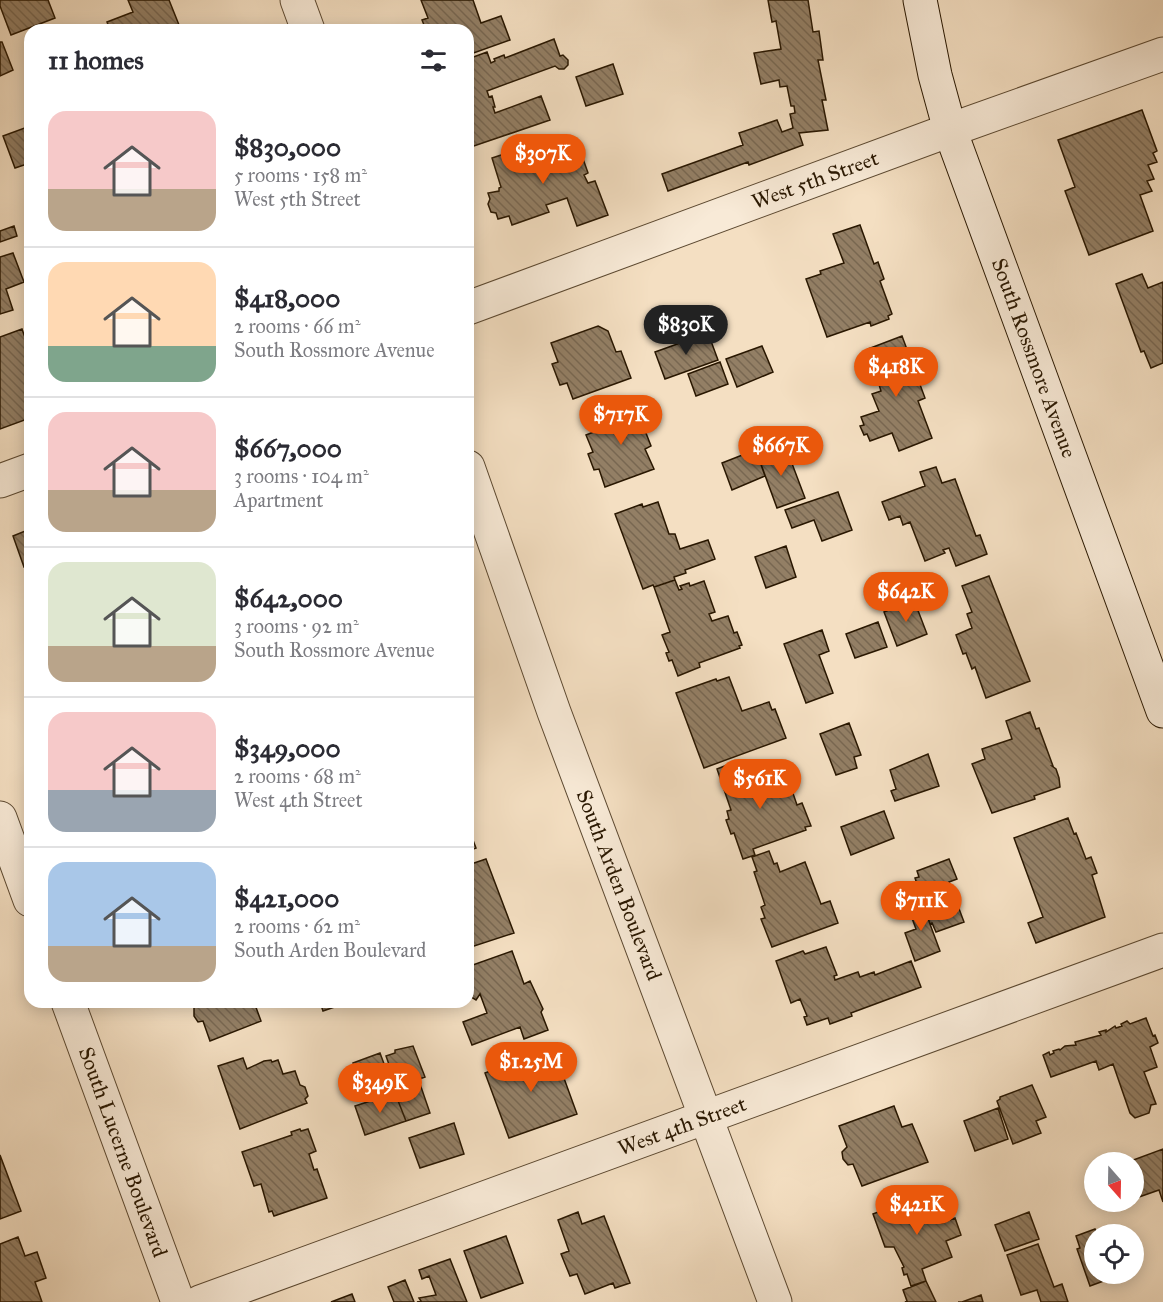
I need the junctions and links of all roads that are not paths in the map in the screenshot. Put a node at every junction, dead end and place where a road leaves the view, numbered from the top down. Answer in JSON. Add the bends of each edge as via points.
{"nodes":[{"id":1,"x":297,"y":0,"type":"edge"},
{"id":2,"x":920,"y":0,"type":"edge"},
{"id":3,"x":306,"y":24,"type":"edge"},
{"id":4,"x":1163,"y":54,"type":"edge"},
{"id":5,"x":950,"y":130,"type":"junction"},
{"id":6,"x":474,"y":306,"type":"edge"},
{"id":7,"x":24,"y":472,"type":"edge"},
{"id":8,"x":0,"y":481,"type":"edge"},
{"id":9,"x":474,"y":484,"type":"edge"},
{"id":10,"x":1163,"y":711,"type":"edge"},
{"id":11,"x":0,"y":818,"type":"edge"},
{"id":12,"x":24,"y":884,"type":"edge"},
{"id":13,"x":1163,"y":950,"type":"edge"},
{"id":14,"x":70,"y":1008,"type":"edge"},
{"id":15,"x":706,"y":1117,"type":"junction"},
{"id":16,"x":178,"y":1302,"type":"edge"},
{"id":17,"x":200,"y":1302,"type":"edge"},
{"id":18,"x":775,"y":1302,"type":"edge"}],
"edges":[{"from":1,"to":3,"type":"street"},
{"from":2,"to":5,"type":"street","name":"South Rossmore Avenue"},
{"from":4,"to":5,"type":"street","name":"West 5th Street"},
{"from":5,"to":6,"type":"street","name":"West 5th Street"},
{"from":5,"to":10,"type":"street","name":"South Rossmore Avenue"},
{"from":7,"to":8,"type":"street"},
{"from":9,"to":15,"type":"street","name":"South Arden Boulevard","via":[[554,712]]},
{"from":11,"to":12,"type":"street"},
{"from":13,"to":15,"type":"street","name":"West 4th Street"},
{"from":14,"to":16,"type":"street","name":"South Lucerne Boulevard"},
{"from":15,"to":17,"type":"street","name":"West 4th Street"},
{"from":15,"to":18,"type":"street","name":"South Arden Boulevard"}]}
